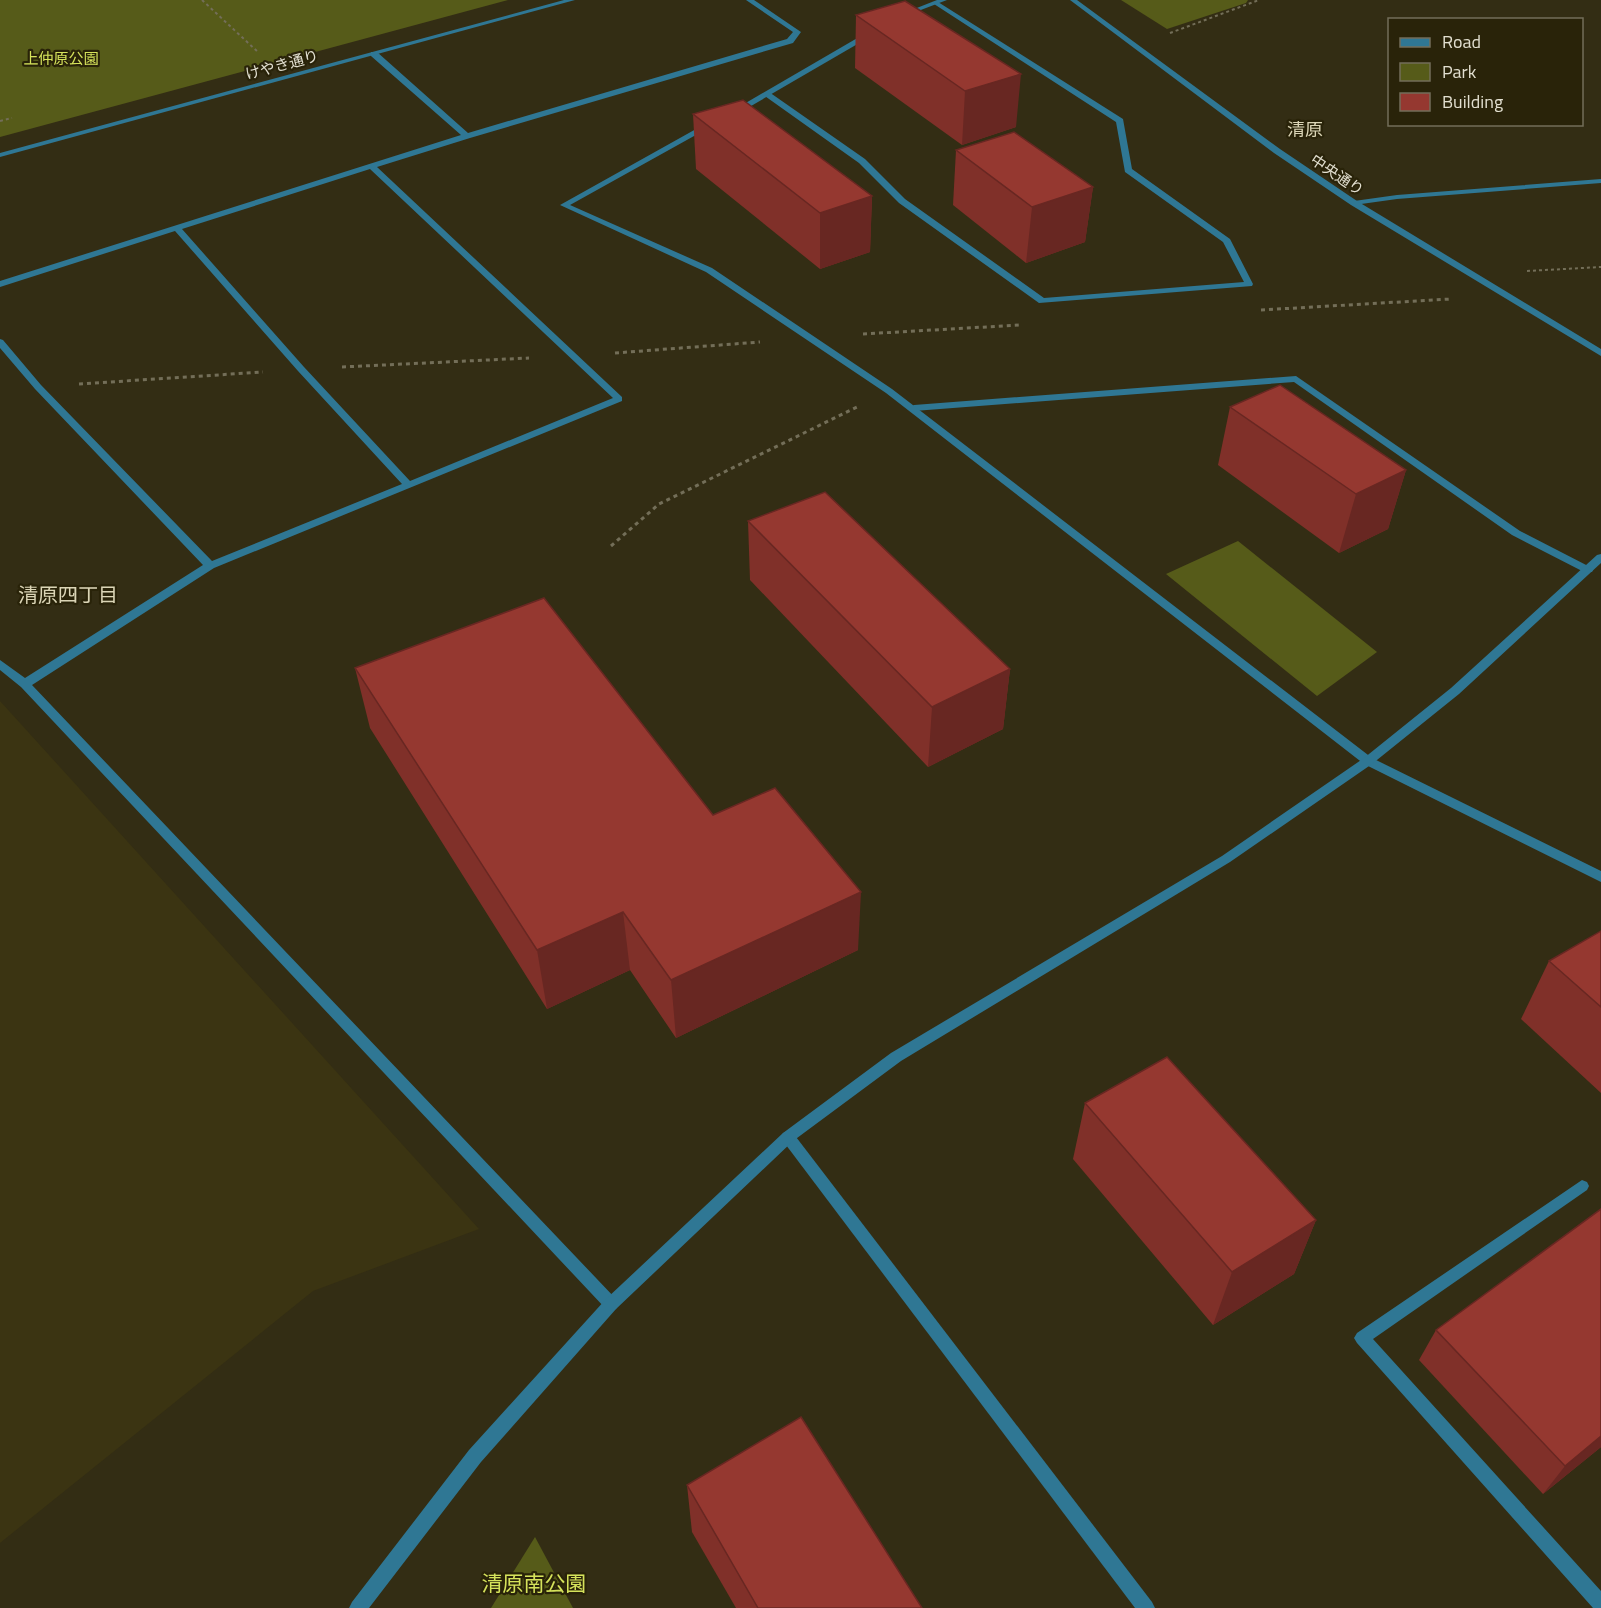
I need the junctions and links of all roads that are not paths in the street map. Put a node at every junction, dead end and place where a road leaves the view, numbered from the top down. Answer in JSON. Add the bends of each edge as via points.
{"nodes":[{"id":1,"x":572,"y":0,"type":"edge"},
{"id":2,"x":749,"y":0,"type":"edge"},
{"id":3,"x":1073,"y":0,"type":"edge"},
{"id":4,"x":940,"y":1,"type":"edge"},
{"id":5,"x":894,"y":21,"type":"edge"},
{"id":6,"x":874,"y":32,"type":"dead end"},
{"id":7,"x":374,"y":54,"type":"junction"},
{"id":8,"x":766,"y":94,"type":"junction"},
{"id":9,"x":725,"y":117,"type":"edge"},
{"id":10,"x":715,"y":122,"type":"edge"},
{"id":11,"x":467,"y":136,"type":"junction"},
{"id":12,"x":0,"y":155,"type":"edge"},
{"id":13,"x":371,"y":166,"type":"junction"},
{"id":14,"x":1601,"y":181,"type":"edge"},
{"id":15,"x":1354,"y":203,"type":"junction"},
{"id":16,"x":176,"y":227,"type":"junction"},
{"id":17,"x":0,"y":284,"type":"edge"},
{"id":18,"x":0,"y":342,"type":"edge"},
{"id":19,"x":1601,"y":352,"type":"edge"},
{"id":20,"x":914,"y":408,"type":"junction"},
{"id":21,"x":409,"y":485,"type":"junction"},
{"id":22,"x":1601,"y":557,"type":"edge"},
{"id":23,"x":210,"y":566,"type":"junction"},
{"id":24,"x":1588,"y":570,"type":"junction"},
{"id":25,"x":0,"y":664,"type":"edge"},
{"id":26,"x":25,"y":684,"type":"junction"},
{"id":27,"x":1368,"y":761,"type":"junction"},
{"id":28,"x":1601,"y":877,"type":"edge"},
{"id":29,"x":788,"y":1137,"type":"junction"},
{"id":30,"x":1582,"y":1186,"type":"dead end"},
{"id":31,"x":611,"y":1304,"type":"junction"},
{"id":32,"x":1601,"y":1604,"type":"edge"},
{"id":33,"x":357,"y":1608,"type":"edge"},
{"id":34,"x":1146,"y":1608,"type":"edge"}],
"edges":[{"from":1,"to":7,"type":"street","name":"けやき通り"},
{"from":2,"to":11,"type":"street","via":[[797,32],[790,41]]},
{"from":3,"to":15,"type":"street","name":"中央通り"},
{"from":4,"to":5,"type":"street"},
{"from":4,"to":8,"type":"street","via":[[1120,121],[1128,170],[1227,241],[1250,284],[1042,301],[902,201],[862,161]]},
{"from":6,"to":8,"type":"street"},
{"from":7,"to":11,"type":"street"},
{"from":7,"to":12,"type":"street","name":"けやき通り"},
{"from":8,"to":9,"type":"street"},
{"from":10,"to":20,"type":"street","via":[[564,205],[709,270]]},
{"from":11,"to":13,"type":"street"},
{"from":13,"to":16,"type":"street"},
{"from":13,"to":21,"type":"street","via":[[619,399]]},
{"from":14,"to":15,"type":"street"},
{"from":15,"to":19,"type":"street","name":"中央通り"},
{"from":16,"to":17,"type":"street"},
{"from":16,"to":21,"type":"street"},
{"from":18,"to":23,"type":"street","via":[[38,387]]},
{"from":20,"to":24,"type":"street","via":[[1296,379],[1516,533]]},
{"from":20,"to":27,"type":"street"},
{"from":21,"to":23,"type":"street"},
{"from":22,"to":24,"type":"street"},
{"from":23,"to":26,"type":"street"},
{"from":24,"to":27,"type":"street","via":[[1455,691]]},
{"from":25,"to":26,"type":"street"},
{"from":26,"to":31,"type":"street"},
{"from":27,"to":28,"type":"street"},
{"from":27,"to":29,"type":"street","via":[[1227,859],[896,1058]]},
{"from":29,"to":31,"type":"street"},
{"from":29,"to":34,"type":"street"},
{"from":30,"to":32,"type":"street","via":[[1362,1338]]},
{"from":31,"to":33,"type":"street","via":[[475,1456]]}]}
